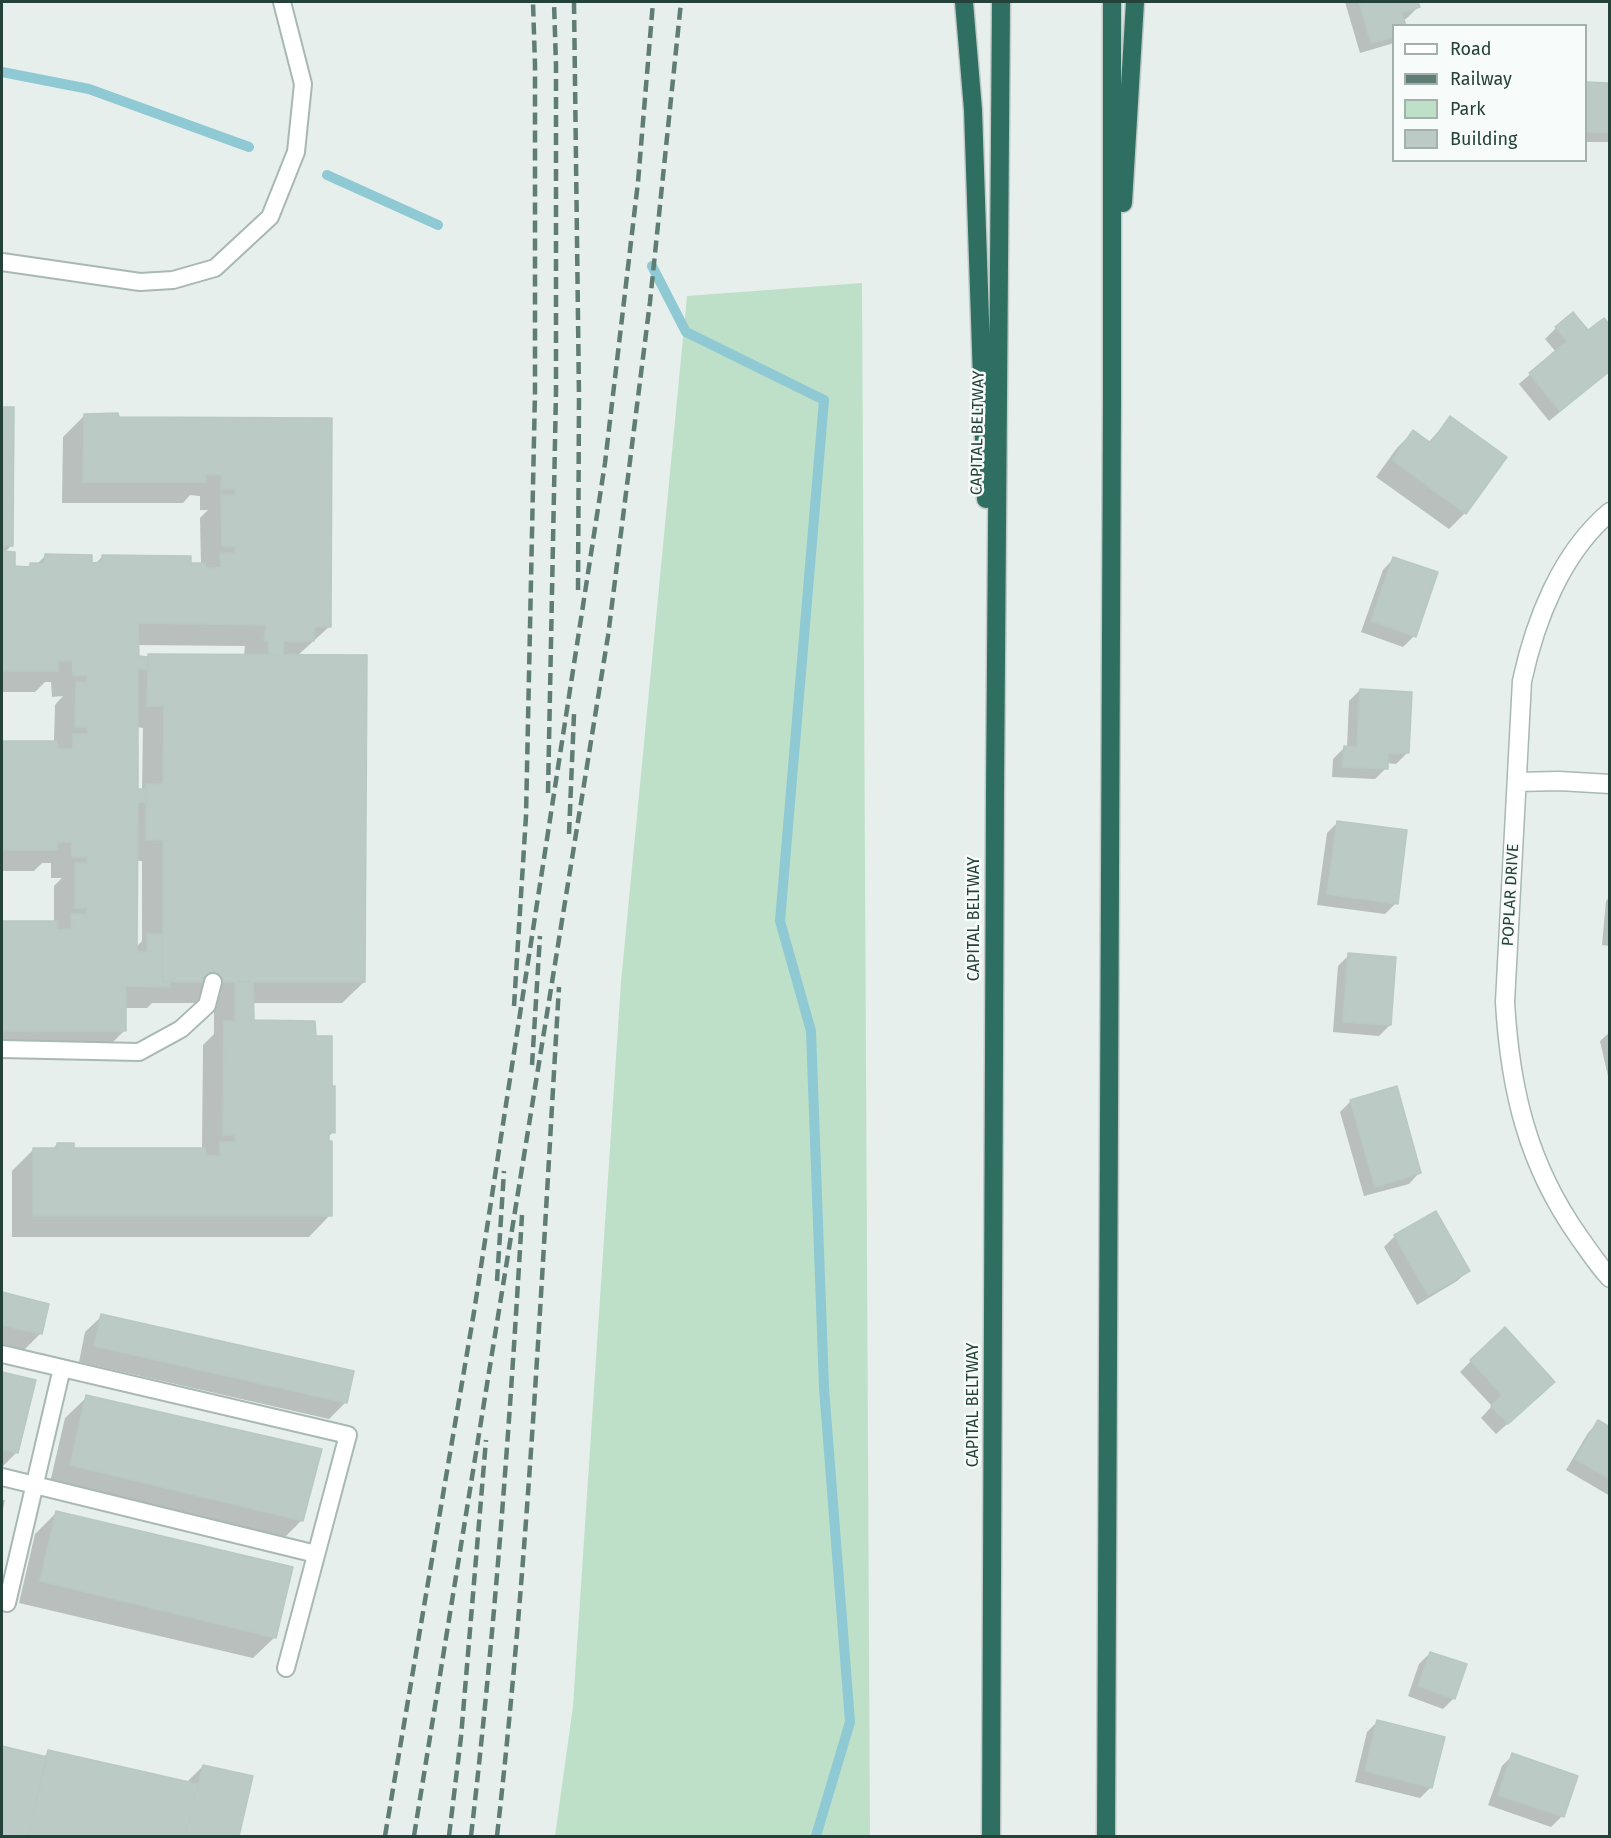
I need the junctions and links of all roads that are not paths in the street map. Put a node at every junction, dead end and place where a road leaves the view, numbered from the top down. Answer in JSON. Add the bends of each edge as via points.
{"nodes":[{"id":1,"x":282,"y":2,"type":"edge"},
{"id":2,"x":964,"y":2,"type":"edge"},
{"id":3,"x":1001,"y":2,"type":"edge"},
{"id":4,"x":1112,"y":2,"type":"edge"},
{"id":5,"x":1135,"y":2,"type":"edge"},
{"id":6,"x":2,"y":262,"type":"edge"},
{"id":7,"x":1112,"y":397,"type":"junction"},
{"id":8,"x":1610,"y":512,"type":"edge"},
{"id":9,"x":1516,"y":782,"type":"junction"},
{"id":10,"x":1610,"y":784,"type":"edge"},
{"id":11,"x":994,"y":791,"type":"junction"},
{"id":12,"x":213,"y":982,"type":"dead end"},
{"id":13,"x":2,"y":1049,"type":"edge"},
{"id":14,"x":1610,"y":1278,"type":"edge"},
{"id":15,"x":2,"y":1354,"type":"edge"},
{"id":16,"x":62,"y":1368,"type":"junction"},
{"id":17,"x":2,"y":1477,"type":"edge"},
{"id":18,"x":34,"y":1485,"type":"junction"},
{"id":19,"x":316,"y":1554,"type":"junction"},
{"id":20,"x":8,"y":1603,"type":"dead end"},
{"id":21,"x":286,"y":1668,"type":"dead end"},
{"id":22,"x":991,"y":1836,"type":"edge"},
{"id":23,"x":1106,"y":1836,"type":"edge"}],
"edges":[{"from":1,"to":6,"type":"lane","via":[[303,84],[296,152],[270,217],[215,268],[173,280],[140,282]]},
{"from":2,"to":11,"type":"highway","via":[[974,110]]},
{"from":3,"to":11,"type":"highway","name":"CAPITAL BELTWAY"},
{"from":4,"to":7,"type":"highway"},
{"from":5,"to":7,"type":"highway"},
{"from":7,"to":23,"type":"highway"},
{"from":8,"to":9,"type":"street","name":"POPLAR DRIVE","via":[[1580,544],[1559,576],[1533,635],[1522,681]]},
{"from":9,"to":10,"type":"street"},
{"from":9,"to":14,"type":"street","name":"POPLAR DRIVE","via":[[1505,1002],[1517,1097],[1538,1164],[1564,1215]]},
{"from":11,"to":22,"type":"highway","name":"CAPITAL BELTWAY"},
{"from":12,"to":13,"type":"lane","via":[[207,1005],[181,1029],[139,1052]]},
{"from":15,"to":16,"type":"lane"},
{"from":16,"to":18,"type":"lane"},
{"from":16,"to":19,"type":"lane","via":[[348,1435]]},
{"from":17,"to":18,"type":"lane"},
{"from":18,"to":19,"type":"lane"},
{"from":18,"to":20,"type":"lane"},
{"from":19,"to":21,"type":"lane"}]}
